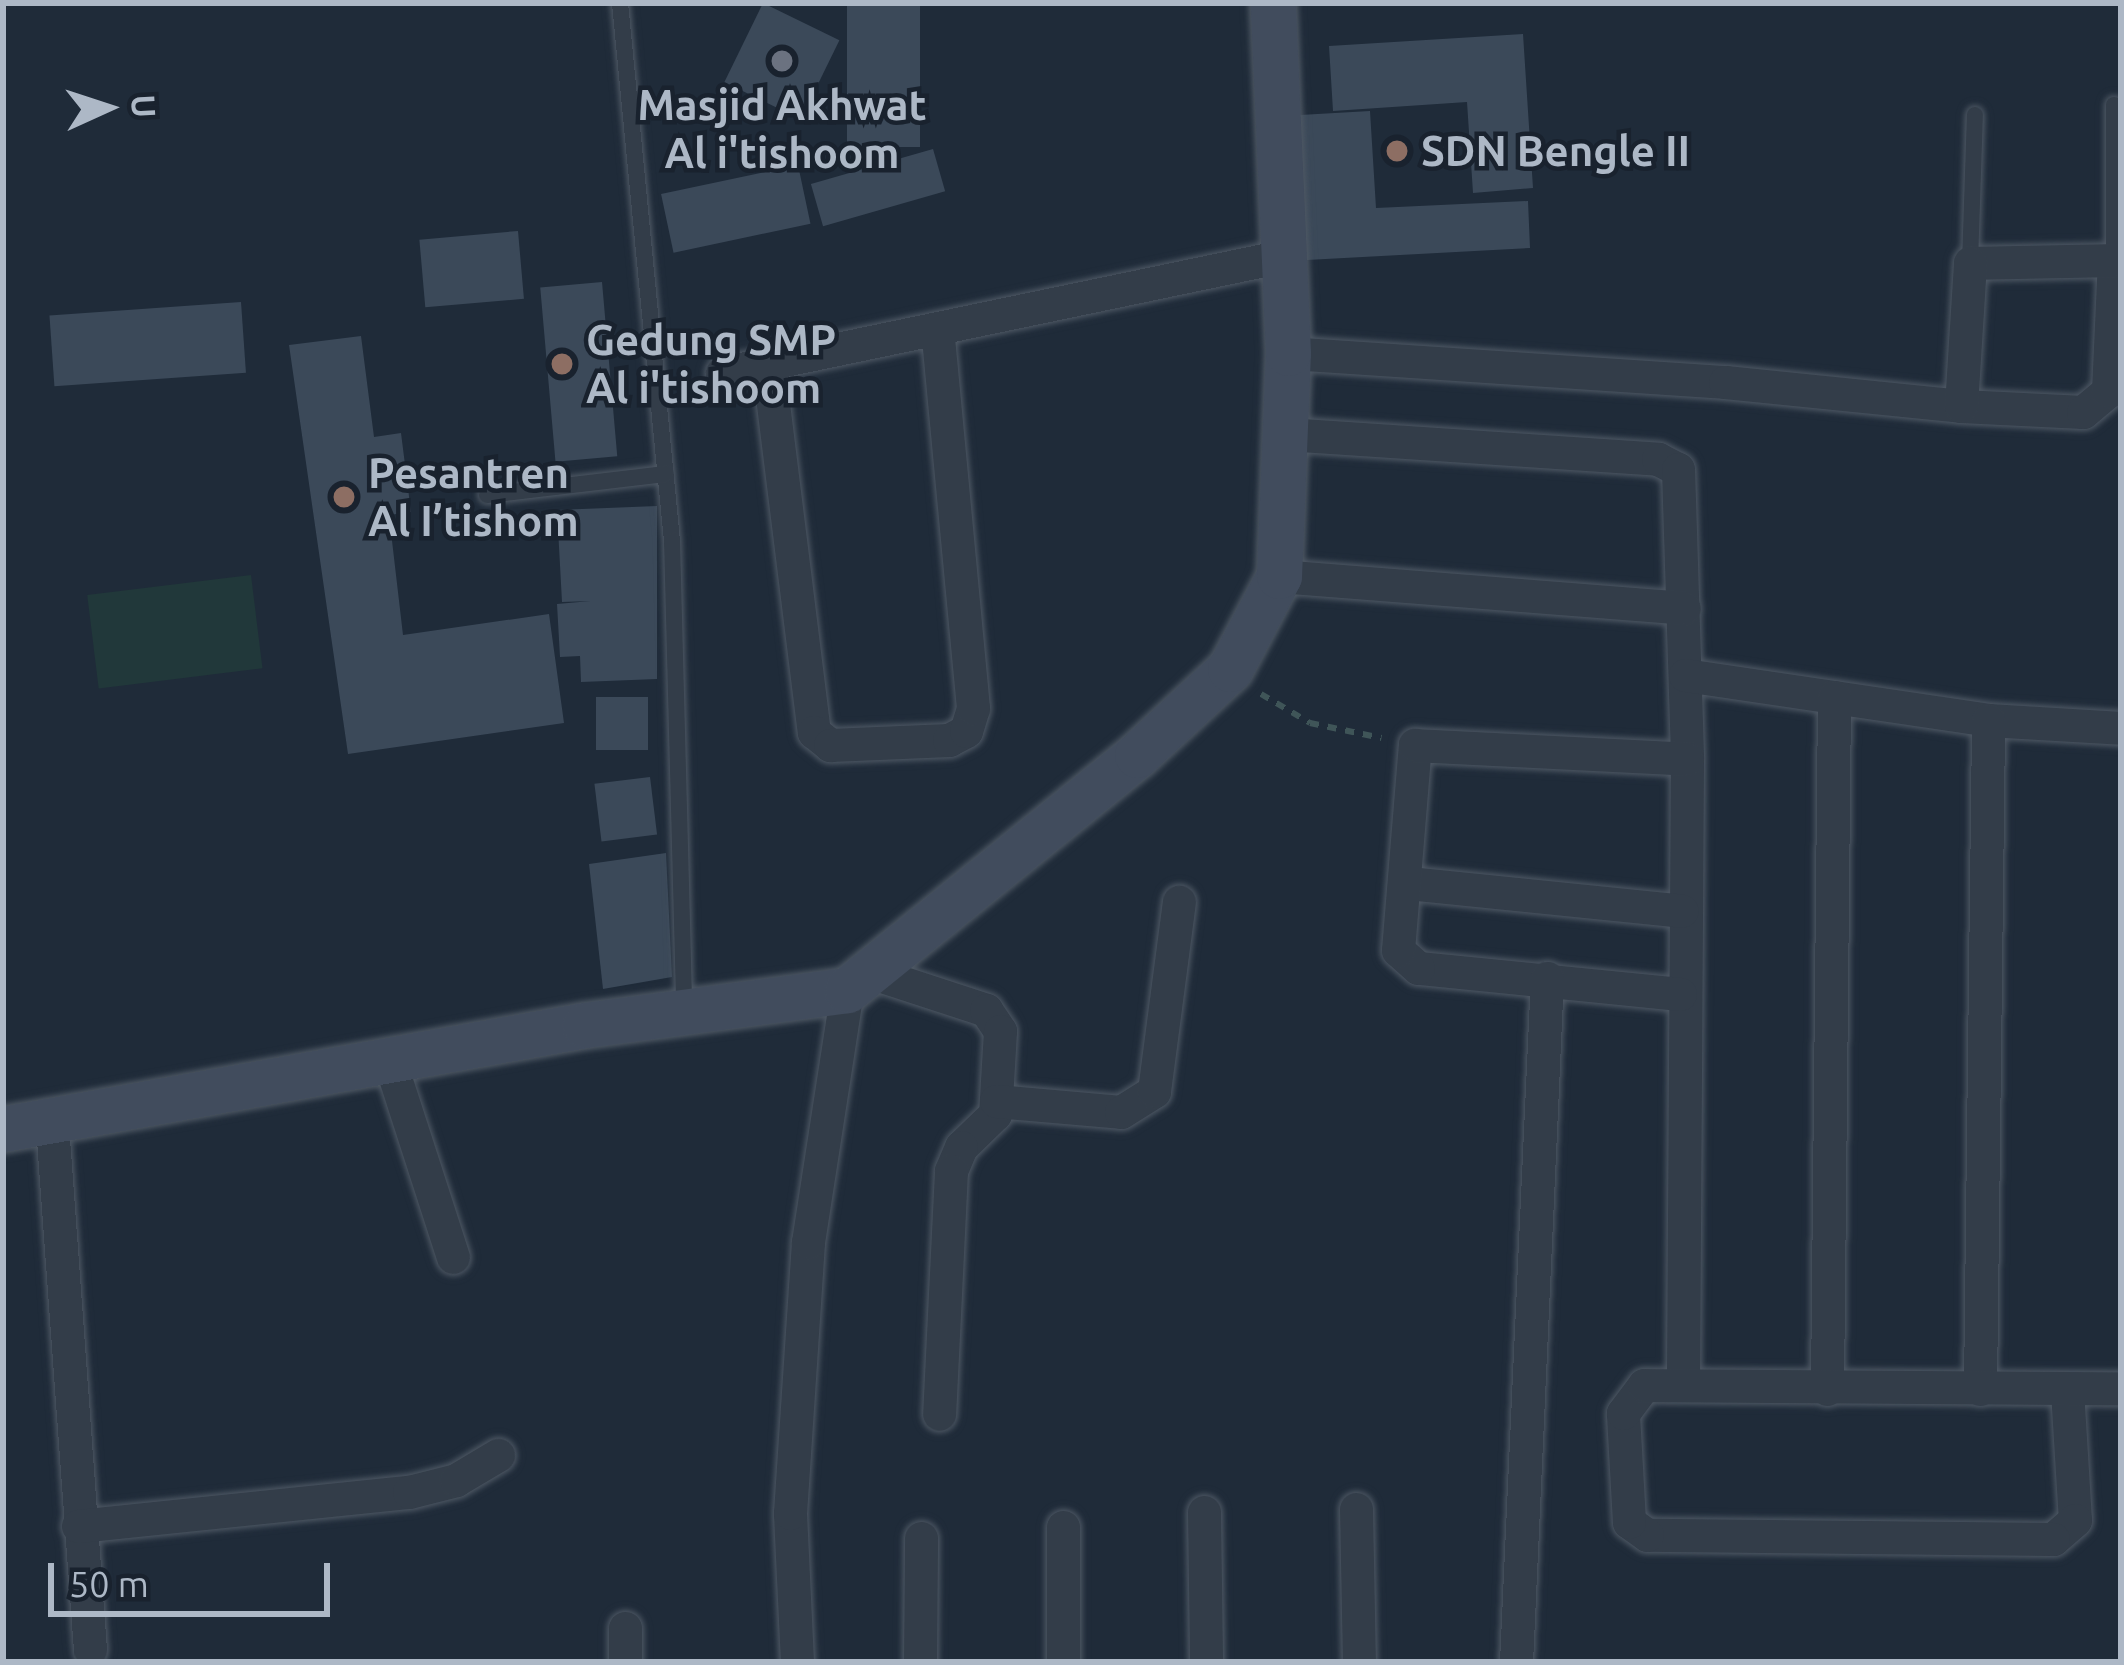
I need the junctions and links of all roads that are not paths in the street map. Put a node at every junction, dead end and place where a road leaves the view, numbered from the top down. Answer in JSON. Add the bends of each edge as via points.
{"nodes":[{"id":1,"x":620,"y":3,"type":"edge"},
{"id":2,"x":1274,"y":3,"type":"edge"},
{"id":3,"x":2114,"y":106,"type":"dead end"},
{"id":4,"x":1976,"y":115,"type":"dead end"},
{"id":5,"x":1283,"y":256,"type":"junction"},
{"id":6,"x":2114,"y":260,"type":"junction"},
{"id":7,"x":1970,"y":262,"type":"junction"},
{"id":8,"x":937,"y":328,"type":"junction"},
{"id":9,"x":1288,"y":352,"type":"junction"},
{"id":10,"x":768,"y":364,"type":"junction"},
{"id":11,"x":722,"y":374,"type":"dead end"},
{"id":12,"x":2113,"y":404,"type":"edge"},
{"id":13,"x":1961,"y":406,"type":"junction"},
{"id":14,"x":1286,"y":434,"type":"junction"},
{"id":15,"x":666,"y":474,"type":"junction"},
{"id":16,"x":487,"y":495,"type":"dead end"},
{"id":17,"x":1279,"y":575,"type":"junction"},
{"id":18,"x":1684,"y":608,"type":"junction"},
{"id":19,"x":1685,"y":675,"type":"junction"},
{"id":20,"x":1834,"y":697,"type":"junction"},
{"id":21,"x":1988,"y":720,"type":"junction"},
{"id":22,"x":2121,"y":728,"type":"edge"},
{"id":23,"x":1687,"y":758,"type":"junction"},
{"id":24,"x":1408,"y":883,"type":"junction"},
{"id":25,"x":1179,"y":902,"type":"dead end"},
{"id":26,"x":1682,"y":911,"type":"junction"},
{"id":27,"x":1547,"y":978,"type":"junction"},
{"id":28,"x":861,"y":982,"type":"junction"},
{"id":29,"x":1680,"y":994,"type":"junction"},
{"id":30,"x":684,"y":1012,"type":"junction"},
{"id":31,"x":389,"y":1059,"type":"junction"},
{"id":32,"x":996,"y":1101,"type":"junction"},
{"id":33,"x":52,"y":1125,"type":"junction"},
{"id":34,"x":3,"y":1129,"type":"edge"},
{"id":35,"x":453,"y":1257,"type":"dead end"},
{"id":36,"x":1682,"y":1383,"type":"junction"},
{"id":37,"x":2121,"y":1388,"type":"edge"},
{"id":38,"x":1827,"y":1389,"type":"junction"},
{"id":39,"x":1980,"y":1389,"type":"junction"},
{"id":40,"x":2066,"y":1390,"type":"junction"},
{"id":41,"x":939,"y":1414,"type":"dead end"},
{"id":42,"x":498,"y":1455,"type":"dead end"},
{"id":43,"x":1356,"y":1509,"type":"dead end"},
{"id":44,"x":1204,"y":1512,"type":"dead end"},
{"id":45,"x":78,"y":1526,"type":"junction"},
{"id":46,"x":1063,"y":1526,"type":"dead end"},
{"id":47,"x":922,"y":1538,"type":"dead end"},
{"id":48,"x":90,"y":1650,"type":"dead end"},
{"id":49,"x":797,"y":1662,"type":"edge"},
{"id":50,"x":920,"y":1662,"type":"edge"},
{"id":51,"x":1063,"y":1662,"type":"edge"},
{"id":52,"x":1206,"y":1662,"type":"edge"},
{"id":53,"x":1359,"y":1662,"type":"edge"},
{"id":54,"x":1516,"y":1662,"type":"edge"}],
"edges":[{"from":1,"to":15,"type":"lane"},
{"from":2,"to":5,"type":"street"},
{"from":3,"to":6,"type":"lane"},
{"from":4,"to":7,"type":"lane"},
{"from":5,"to":8,"type":"street"},
{"from":5,"to":9,"type":"street"},
{"from":6,"to":7,"type":"street"},
{"from":6,"to":12,"type":"street"},
{"from":7,"to":13,"type":"street"},
{"from":8,"to":10,"type":"street"},
{"from":8,"to":10,"type":"street","via":[[973,708],[966,731],[949,740],[830,746],[814,732]]},
{"from":9,"to":13,"type":"street"},
{"from":9,"to":14,"type":"street"},
{"from":10,"to":11,"type":"street"},
{"from":12,"to":13,"type":"street","via":[[2083,412]]},
{"from":14,"to":17,"type":"street"},
{"from":14,"to":18,"type":"street","via":[[1668,461],[1682,480]]},
{"from":15,"to":16,"type":"lane"},
{"from":15,"to":30,"type":"lane"},
{"from":17,"to":18,"type":"street"},
{"from":17,"to":28,"type":"street","via":[[1230,669]]},
{"from":18,"to":19,"type":"street"},
{"from":19,"to":20,"type":"street"},
{"from":19,"to":23,"type":"street"},
{"from":20,"to":21,"type":"street"},
{"from":20,"to":38,"type":"street"},
{"from":21,"to":22,"type":"street"},
{"from":21,"to":39,"type":"street"},
{"from":23,"to":24,"type":"street","via":[[1415,745]]},
{"from":23,"to":26,"type":"street"},
{"from":24,"to":26,"type":"street"},
{"from":24,"to":27,"type":"street","via":[[1402,964]]},
{"from":25,"to":32,"type":"street","via":[[1154,1090],[1121,1112]]},
{"from":26,"to":29,"type":"street"},
{"from":27,"to":29,"type":"street"},
{"from":27,"to":54,"type":"street"},
{"from":28,"to":30,"type":"street"},
{"from":28,"to":32,"type":"street","via":[[994,1017]]},
{"from":28,"to":49,"type":"street","via":[[808,1242],[790,1514]]},
{"from":29,"to":36,"type":"street"},
{"from":30,"to":31,"type":"street"},
{"from":31,"to":33,"type":"street"},
{"from":31,"to":35,"type":"street"},
{"from":32,"to":41,"type":"street","via":[[951,1171]]},
{"from":33,"to":34,"type":"street"},
{"from":33,"to":45,"type":"street"},
{"from":36,"to":38,"type":"street"},
{"from":36,"to":40,"type":"street","via":[[1627,1396],[1629,1522],[1639,1533],[2053,1539],[2074,1520]]},
{"from":37,"to":40,"type":"street"},
{"from":38,"to":39,"type":"street"},
{"from":39,"to":40,"type":"street"},
{"from":42,"to":45,"type":"street","via":[[456,1480],[409,1492]]},
{"from":43,"to":53,"type":"street"},
{"from":44,"to":52,"type":"street"},
{"from":45,"to":48,"type":"street"},
{"from":46,"to":51,"type":"street"},
{"from":47,"to":50,"type":"street"}]}
